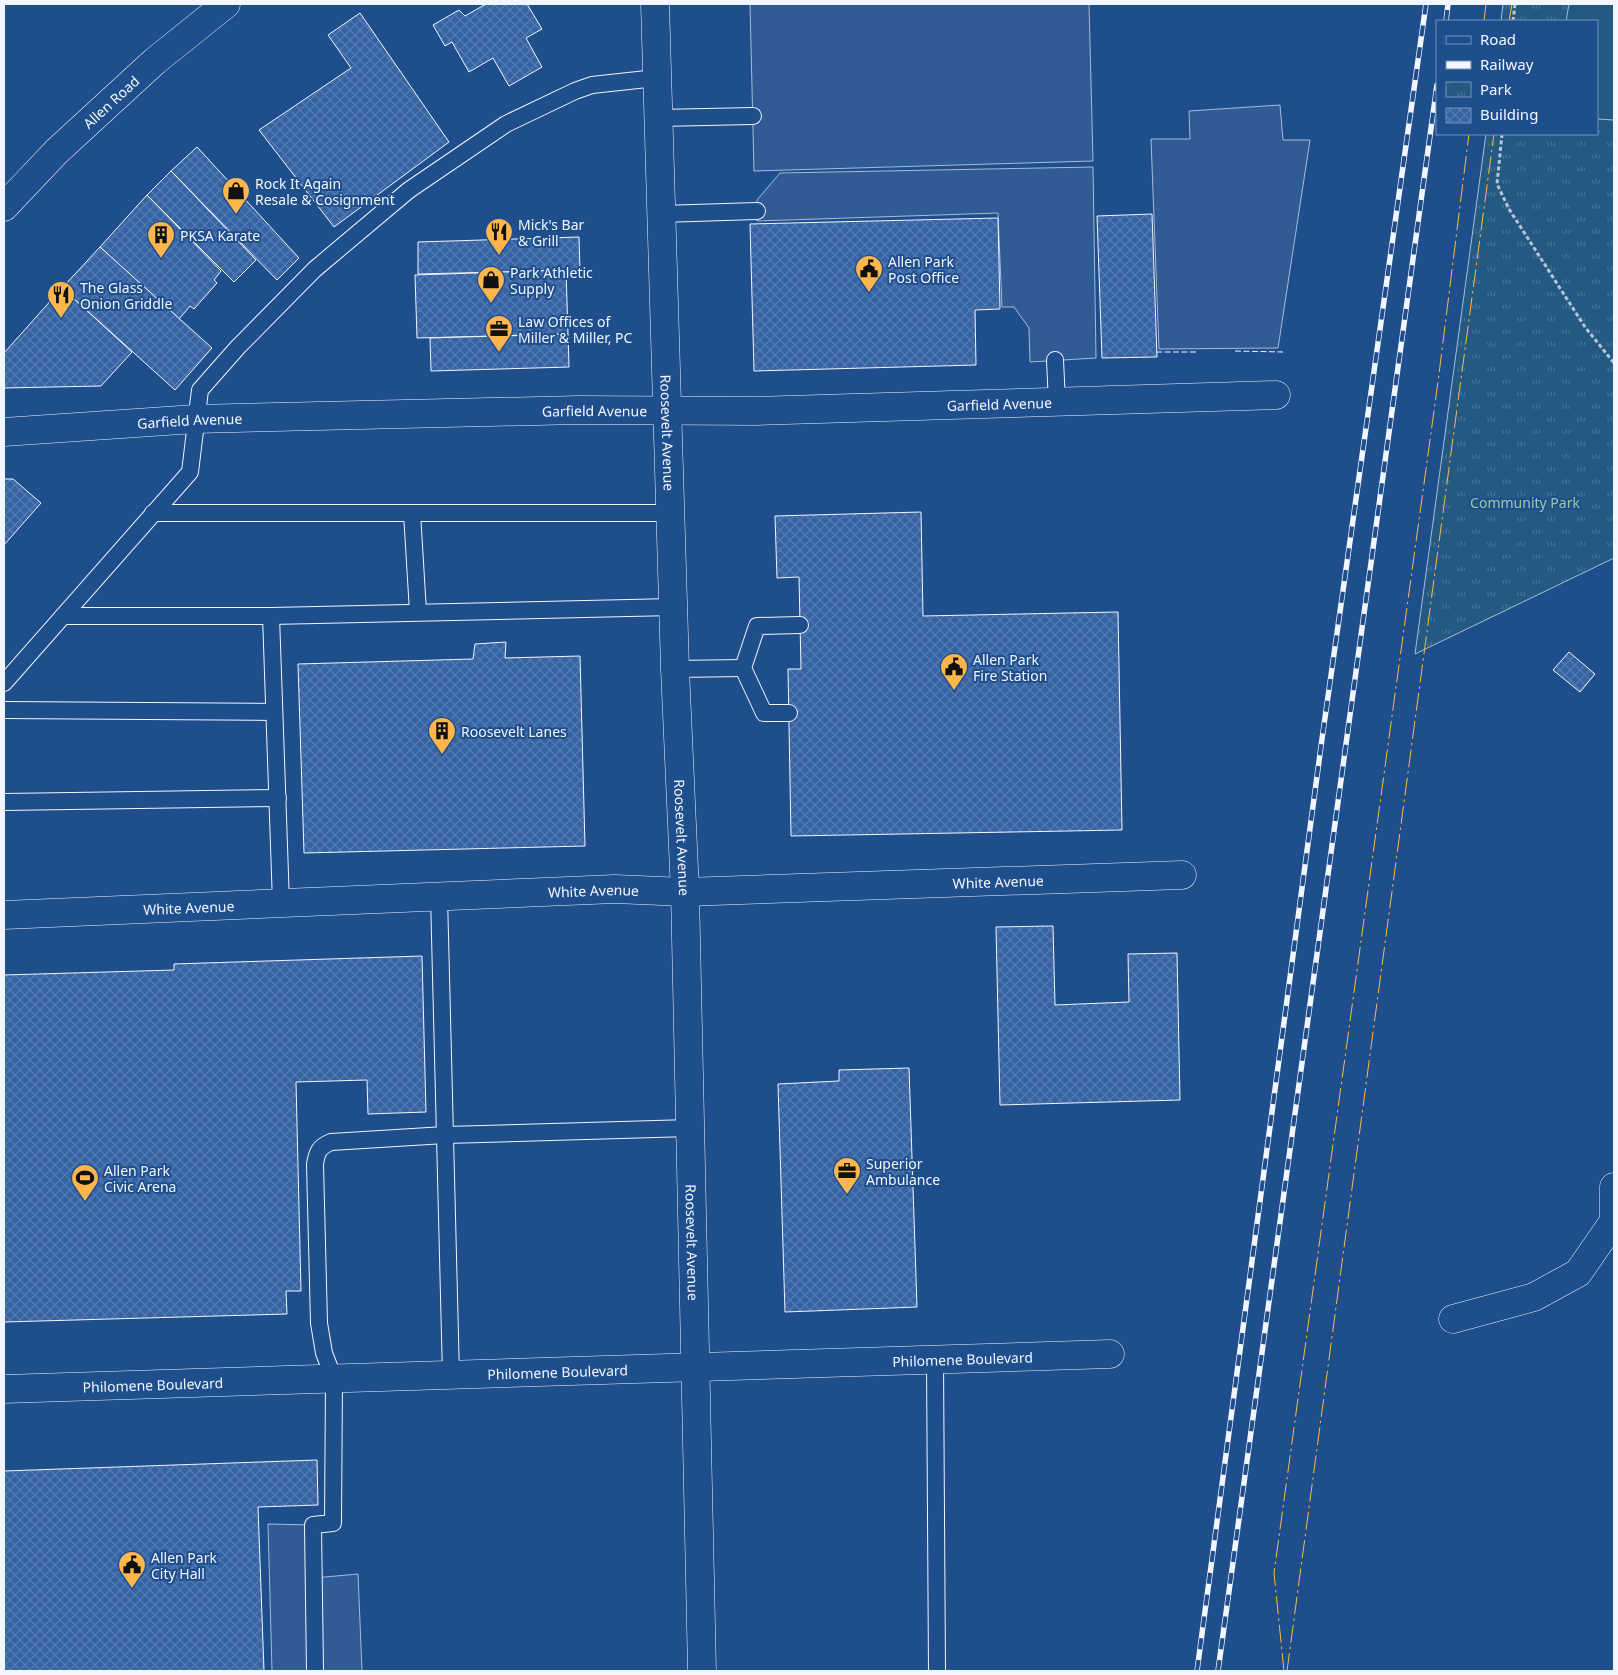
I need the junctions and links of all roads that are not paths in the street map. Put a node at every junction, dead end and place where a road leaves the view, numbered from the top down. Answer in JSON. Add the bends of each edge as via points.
{"nodes":[{"id":1,"x":226,"y":4,"type":"edge"},
{"id":2,"x":655,"y":4,"type":"edge"},
{"id":3,"x":656,"y":78,"type":"junction"},
{"id":4,"x":753,"y":116,"type":"dead end"},
{"id":5,"x":658,"y":118,"type":"junction"},
{"id":6,"x":4,"y":207,"type":"edge"},
{"id":7,"x":757,"y":211,"type":"dead end"},
{"id":8,"x":661,"y":214,"type":"junction"},
{"id":9,"x":1055,"y":360,"type":"dead end"},
{"id":10,"x":1276,"y":395,"type":"dead end"},
{"id":11,"x":1057,"y":402,"type":"junction"},
{"id":12,"x":667,"y":411,"type":"junction"},
{"id":13,"x":195,"y":419,"type":"junction"},
{"id":14,"x":4,"y":432,"type":"edge"},
{"id":15,"x":153,"y":513,"type":"junction"},
{"id":16,"x":412,"y":513,"type":"junction"},
{"id":17,"x":670,"y":513,"type":"junction"},
{"id":18,"x":673,"y":607,"type":"junction"},
{"id":19,"x":418,"y":612,"type":"junction"},
{"id":20,"x":63,"y":616,"type":"junction"},
{"id":21,"x":270,"y":616,"type":"junction"},
{"id":22,"x":800,"y":625,"type":"dead end"},
{"id":23,"x":743,"y":668,"type":"junction"},
{"id":24,"x":675,"y":670,"type":"junction"},
{"id":25,"x":4,"y":683,"type":"edge"},
{"id":26,"x":4,"y":710,"type":"edge"},
{"id":27,"x":274,"y":712,"type":"junction"},
{"id":28,"x":789,"y":713,"type":"dead end"},
{"id":29,"x":278,"y":798,"type":"junction"},
{"id":30,"x":4,"y":802,"type":"edge"},
{"id":31,"x":1182,"y":875,"type":"dead end"},
{"id":32,"x":686,"y":892,"type":"junction"},
{"id":33,"x":439,"y":896,"type":"junction"},
{"id":34,"x":281,"y":903,"type":"junction"},
{"id":35,"x":4,"y":915,"type":"edge"},
{"id":36,"x":690,"y":1128,"type":"junction"},
{"id":37,"x":445,"y":1135,"type":"junction"},
{"id":38,"x":1614,"y":1187,"type":"edge"},
{"id":39,"x":1614,"y":1222,"type":"edge"},
{"id":40,"x":1453,"y":1319,"type":"dead end"},
{"id":41,"x":1110,"y":1354,"type":"dead end"},
{"id":42,"x":935,"y":1360,"type":"junction"},
{"id":43,"x":694,"y":1368,"type":"junction"},
{"id":44,"x":451,"y":1376,"type":"junction"},
{"id":45,"x":334,"y":1379,"type":"junction"},
{"id":46,"x":4,"y":1389,"type":"edge"},
{"id":47,"x":315,"y":1671,"type":"edge"},
{"id":48,"x":702,"y":1671,"type":"edge"},
{"id":49,"x":937,"y":1671,"type":"edge"}],
"edges":[{"from":1,"to":6,"type":"street","name":"Allen Road","via":[[155,61],[56,151]]},
{"from":2,"to":3,"type":"street","name":"Roosevelt Avenue"},
{"from":3,"to":5,"type":"street","name":"Roosevelt Avenue"},
{"from":3,"to":13,"type":"lane","via":[[592,85],[575,91],[506,124],[408,190],[315,269],[238,348],[200,390]]},
{"from":4,"to":5,"type":"lane"},
{"from":5,"to":8,"type":"street","name":"Roosevelt Avenue"},
{"from":7,"to":8,"type":"lane"},
{"from":8,"to":12,"type":"street","name":"Roosevelt Avenue"},
{"from":9,"to":11,"type":"lane"},
{"from":10,"to":11,"type":"street","name":"Garfield Avenue"},
{"from":11,"to":12,"type":"street","name":"Garfield Avenue"},
{"from":12,"to":13,"type":"street","name":"Garfield Avenue"},
{"from":12,"to":17,"type":"street","name":"Roosevelt Avenue"},
{"from":13,"to":14,"type":"street","name":"Garfield Avenue"},
{"from":13,"to":15,"type":"lane","via":[[190,472]]},
{"from":15,"to":16,"type":"lane"},
{"from":15,"to":20,"type":"lane"},
{"from":16,"to":17,"type":"lane"},
{"from":16,"to":19,"type":"lane"},
{"from":17,"to":18,"type":"street","name":"Roosevelt Avenue"},
{"from":18,"to":19,"type":"lane"},
{"from":18,"to":24,"type":"street","name":"Roosevelt Avenue"},
{"from":19,"to":21,"type":"lane"},
{"from":20,"to":21,"type":"lane"},
{"from":20,"to":25,"type":"lane"},
{"from":21,"to":27,"type":"lane"},
{"from":22,"to":23,"type":"lane","via":[[757,626]]},
{"from":23,"to":24,"type":"lane"},
{"from":23,"to":28,"type":"lane","via":[[764,713]]},
{"from":24,"to":32,"type":"street","name":"Roosevelt Avenue"},
{"from":26,"to":27,"type":"lane"},
{"from":27,"to":29,"type":"lane"},
{"from":29,"to":30,"type":"lane"},
{"from":29,"to":34,"type":"lane"},
{"from":31,"to":32,"type":"street","name":"White Avenue"},
{"from":32,"to":33,"type":"street","name":"White Avenue","via":[[615,889]]},
{"from":32,"to":36,"type":"street","name":"Roosevelt Avenue"},
{"from":33,"to":34,"type":"street","name":"White Avenue"},
{"from":33,"to":37,"type":"lane"},
{"from":34,"to":35,"type":"street","name":"White Avenue"},
{"from":36,"to":37,"type":"lane"},
{"from":36,"to":43,"type":"street","name":"Roosevelt Avenue"},
{"from":37,"to":44,"type":"lane"},
{"from":37,"to":45,"type":"lane","via":[[331,1142],[317,1152],[319,1322],[324,1353]]},
{"from":38,"to":39,"type":"street"},
{"from":39,"to":40,"type":"street","via":[[1578,1273],[1534,1297]]},
{"from":41,"to":42,"type":"street","name":"Philomene Boulevard"},
{"from":42,"to":43,"type":"street","name":"Philomene Boulevard"},
{"from":42,"to":49,"type":"lane"},
{"from":43,"to":44,"type":"street","name":"Philomene Boulevard"},
{"from":43,"to":48,"type":"street","name":"Roosevelt Avenue"},
{"from":44,"to":45,"type":"street","name":"Philomene Boulevard"},
{"from":45,"to":46,"type":"street","name":"Philomene Boulevard"},
{"from":45,"to":47,"type":"lane","via":[[333,1522],[313,1525]]}]}
